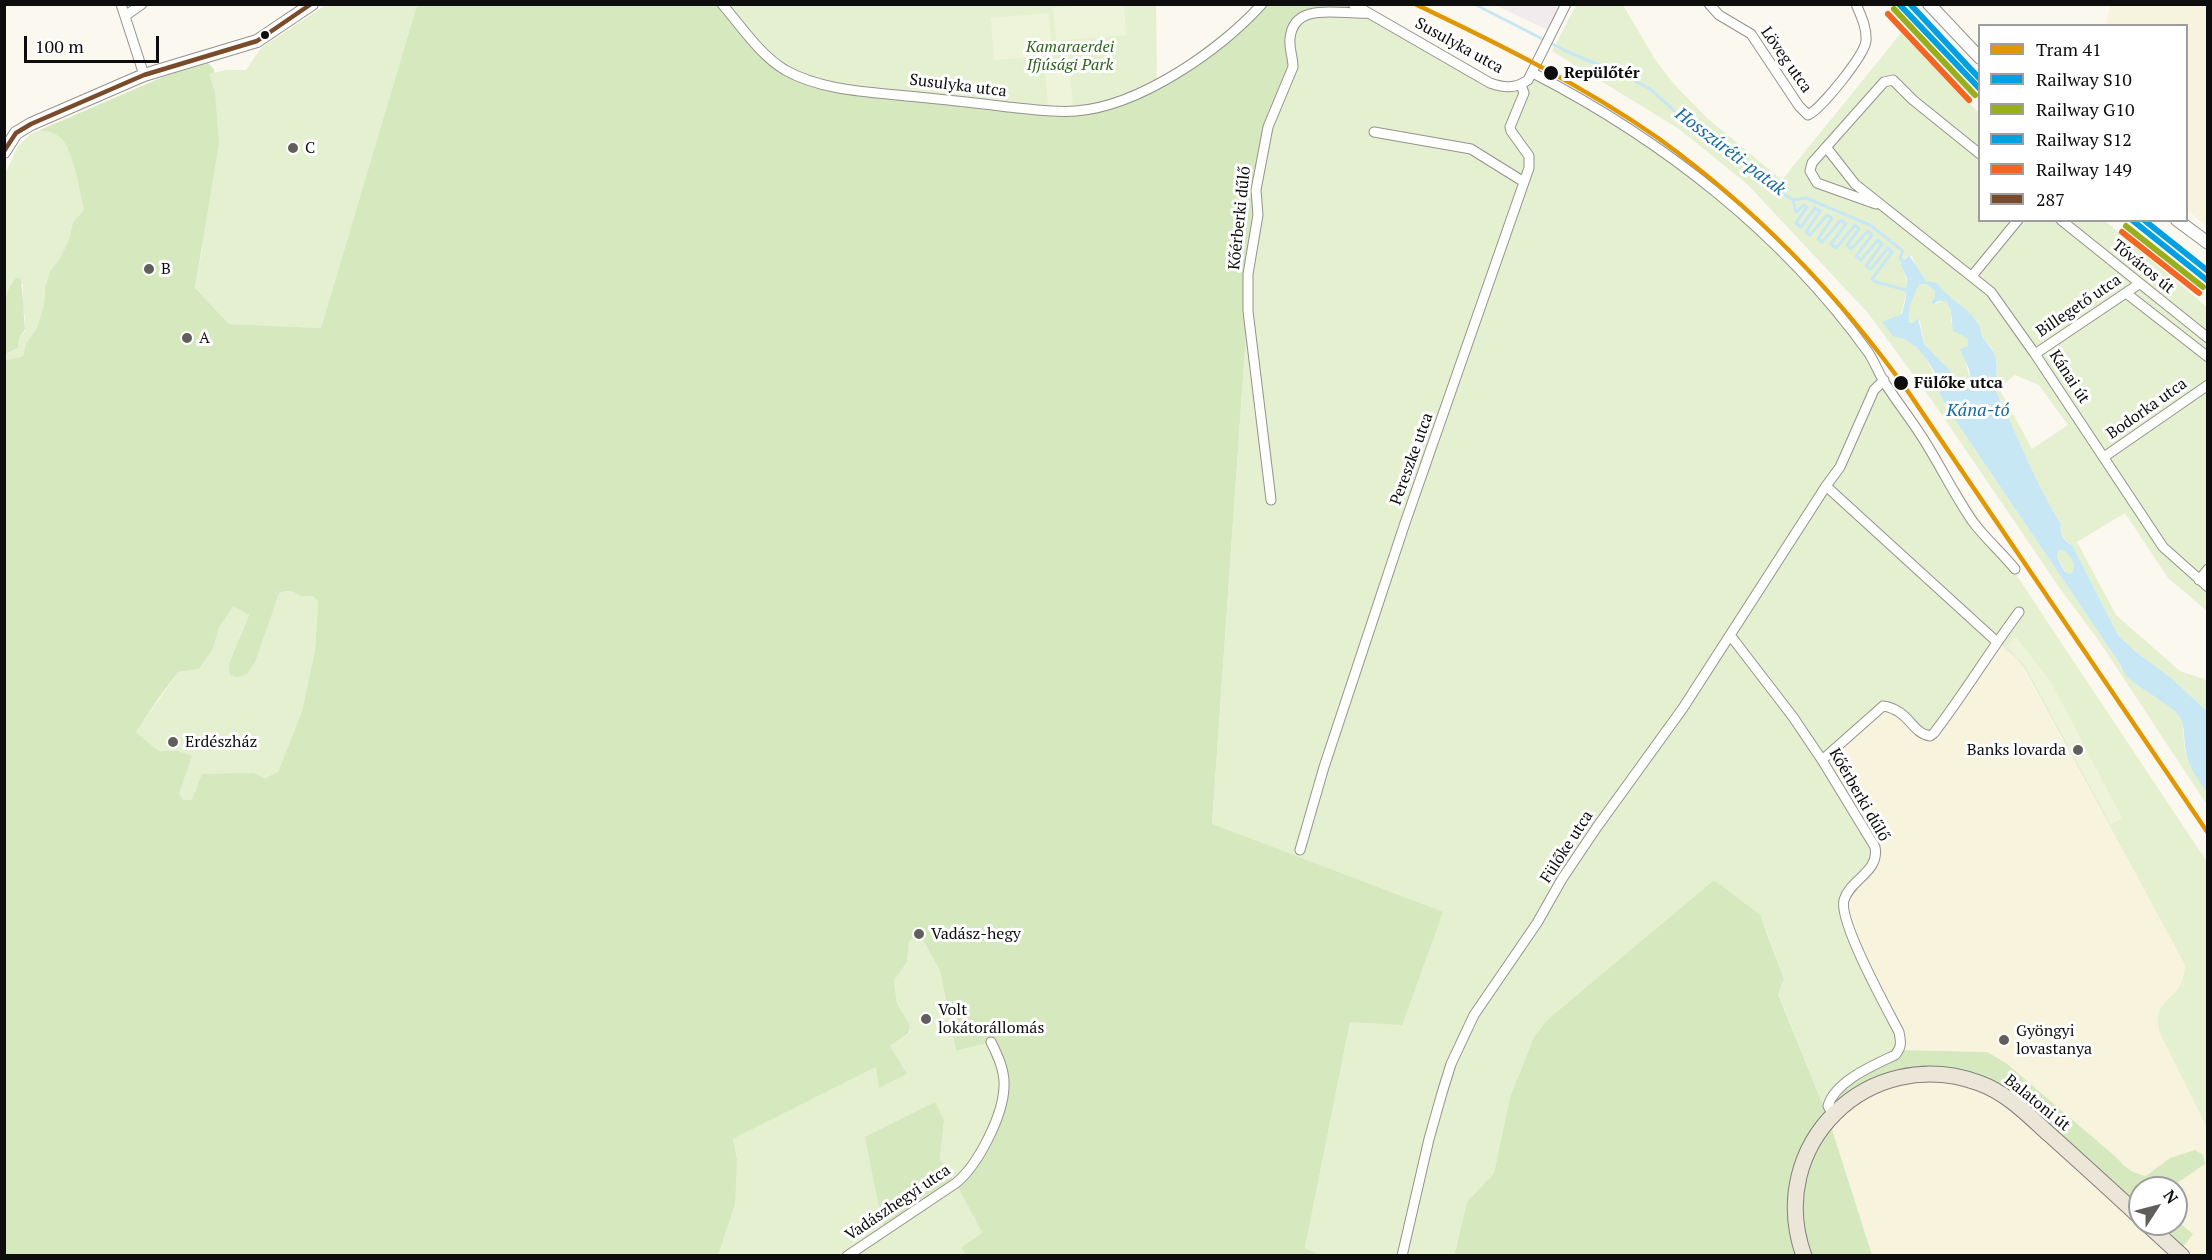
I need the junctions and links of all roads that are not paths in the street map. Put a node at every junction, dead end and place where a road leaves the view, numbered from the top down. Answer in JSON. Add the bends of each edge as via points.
{"nodes":[{"id":1,"x":121,"y":4,"type":"edge"},
{"id":2,"x":142,"y":4,"type":"edge"},
{"id":3,"x":312,"y":4,"type":"edge"},
{"id":4,"x":722,"y":4,"type":"edge"},
{"id":5,"x":1262,"y":4,"type":"edge"},
{"id":6,"x":1353,"y":4,"type":"edge"},
{"id":7,"x":1566,"y":4,"type":"edge"},
{"id":8,"x":1709,"y":4,"type":"edge"},
{"id":9,"x":1856,"y":4,"type":"edge"},
{"id":10,"x":1929,"y":4,"type":"edge"},
{"id":11,"x":1368,"y":13,"type":"junction"},
{"id":12,"x":125,"y":16,"type":"junction"},
{"id":13,"x":1978,"y":56,"type":"edge"},
{"id":14,"x":1533,"y":73,"type":"junction"},
{"id":15,"x":144,"y":75,"type":"junction"},
{"id":16,"x":1521,"y":85,"type":"junction"},
{"id":17,"x":1374,"y":132,"type":"dead end"},
{"id":18,"x":8,"y":141,"type":"edge"},
{"id":19,"x":1827,"y":147,"type":"junction"},
{"id":20,"x":4,"y":152,"type":"edge"},
{"id":21,"x":1978,"y":152,"type":"edge"},
{"id":22,"x":1524,"y":182,"type":"junction"},
{"id":23,"x":1881,"y":206,"type":"junction"},
{"id":24,"x":2016,"y":222,"type":"edge"},
{"id":25,"x":2063,"y":222,"type":"edge"},
{"id":26,"x":2180,"y":222,"type":"edge"},
{"id":27,"x":2208,"y":243,"type":"edge"},
{"id":28,"x":1972,"y":276,"type":"junction"},
{"id":29,"x":2139,"y":284,"type":"junction"},
{"id":30,"x":2126,"y":292,"type":"junction"},
{"id":31,"x":2208,"y":338,"type":"edge"},
{"id":32,"x":2035,"y":354,"type":"junction"},
{"id":33,"x":2208,"y":357,"type":"edge"},
{"id":34,"x":1884,"y":381,"type":"junction"},
{"id":35,"x":2208,"y":386,"type":"edge"},
{"id":36,"x":2104,"y":457,"type":"junction"},
{"id":37,"x":1826,"y":486,"type":"junction"},
{"id":38,"x":1271,"y":500,"type":"dead end"},
{"id":39,"x":2015,"y":569,"type":"dead end"},
{"id":40,"x":2208,"y":569,"type":"edge"},
{"id":41,"x":2199,"y":580,"type":"junction"},
{"id":42,"x":2208,"y":587,"type":"edge"},
{"id":43,"x":2019,"y":612,"type":"dead end"},
{"id":44,"x":1730,"y":635,"type":"junction"},
{"id":45,"x":1997,"y":642,"type":"junction"},
{"id":46,"x":1822,"y":760,"type":"junction"},
{"id":47,"x":1300,"y":850,"type":"dead end"},
{"id":48,"x":991,"y":1042,"type":"dead end"},
{"id":49,"x":1833,"y":1115,"type":"junction"},
{"id":50,"x":2128,"y":1206,"type":"edge"},
{"id":51,"x":2161,"y":1236,"type":"edge"},
{"id":52,"x":847,"y":1256,"type":"edge"},
{"id":53,"x":1402,"y":1256,"type":"edge"},
{"id":54,"x":1804,"y":1256,"type":"edge"},
{"id":55,"x":2182,"y":1256,"type":"edge"}],
"edges":[{"from":1,"to":12,"type":"street"},
{"from":2,"to":12,"type":"street"},
{"from":3,"to":15,"type":"street","via":[[257,41]]},
{"from":4,"to":5,"type":"street","name":"Susulyka utca","via":[[772,59],[815,82],[1046,111],[1074,111],[1112,105],[1156,85],[1215,45]]},
{"from":6,"to":11,"type":"street","name":"Susulyka utca"},
{"from":7,"to":14,"type":"street","name":"Susulyka utca"},
{"from":8,"to":9,"type":"street","name":"Löveg utca","via":[[1719,15],[1751,34],[1808,115],[1856,63],[1866,39]]},
{"from":10,"to":13,"type":"street"},
{"from":11,"to":16,"type":"street","name":"Susulyka utca","via":[[1490,83],[1505,87]]},
{"from":11,"to":38,"type":"street","name":"Kőérberki dűlő","via":[[1325,11],[1296,22],[1290,39],[1293,67],[1268,127],[1256,190],[1258,215],[1248,274],[1248,311]]},
{"from":12,"to":15,"type":"street"},
{"from":14,"to":16,"type":"street","name":"Susulyka utca"},
{"from":14,"to":34,"type":"street","via":[[1668,154],[1739,211],[1804,274],[1869,354]]},
{"from":15,"to":18,"type":"street","via":[[31,124]]},
{"from":16,"to":22,"type":"street","name":"Pereszke utca","via":[[1524,93],[1510,127],[1529,156],[1530,168]]},
{"from":17,"to":22,"type":"street","via":[[1472,149]]},
{"from":18,"to":20,"type":"street"},
{"from":19,"to":21,"type":"street","via":[[1884,82],[1893,80]]},
{"from":19,"to":23,"type":"street","name":"Kánai út","via":[[1855,184]]},
{"from":19,"to":23,"type":"street","name":"Kánai út","via":[[1810,168],[1817,183]]},
{"from":22,"to":47,"type":"street","name":"Pereszke utca","via":[[1405,523]]},
{"from":23,"to":28,"type":"street","name":"Kánai út"},
{"from":24,"to":28,"type":"street"},
{"from":25,"to":29,"type":"street","name":"Tóváros út"},
{"from":26,"to":27,"type":"street"},
{"from":28,"to":32,"type":"street","name":"Kánai út","via":[[1991,292]]},
{"from":29,"to":30,"type":"street","name":"Billegető utca"},
{"from":29,"to":31,"type":"street","name":"Tóváros út"},
{"from":30,"to":32,"type":"street","name":"Billegető utca"},
{"from":30,"to":33,"type":"street"},
{"from":32,"to":36,"type":"street","name":"Kánai út"},
{"from":34,"to":37,"type":"street","name":"Fülőke utca","via":[[1874,390],[1840,467]]},
{"from":34,"to":39,"type":"street","via":[[1975,524]]},
{"from":35,"to":36,"type":"street","name":"Bodorka utca"},
{"from":36,"to":41,"type":"street","name":"Kánai út","via":[[2163,547]]},
{"from":37,"to":44,"type":"street","name":"Fülőke utca"},
{"from":37,"to":45,"type":"street"},
{"from":40,"to":41,"type":"street"},
{"from":41,"to":42,"type":"street","name":"Kánai út"},
{"from":43,"to":45,"type":"street"},
{"from":44,"to":46,"type":"street","name":"Kőérberki dűlő"},
{"from":44,"to":53,"type":"street","name":"Fülőke utca","via":[[1562,879],[1462,1037],[1429,1139]]},
{"from":45,"to":46,"type":"street","via":[[1930,736],[1919,731],[1902,712],[1883,706]]},
{"from":46,"to":49,"type":"street","name":"Kőérberki dűlő","via":[[1875,847],[1874,862],[1848,892],[1842,907],[1901,1043],[1895,1055],[1854,1076],[1833,1095],[1828,1106]]},
{"from":48,"to":52,"type":"street","name":"Vadászhegyi utca","via":[[1004,1086],[998,1113],[968,1173]]},
{"from":49,"to":50,"type":"main road","name":"Balatoni út","via":[[1853,1098],[1899,1076],[1936,1073],[1981,1083],[2012,1102]]},
{"from":49,"to":54,"type":"main road","name":"Balatoni út","via":[[1807,1153],[1797,1188],[1796,1225]]},
{"from":51,"to":55,"type":"main road"}]}
